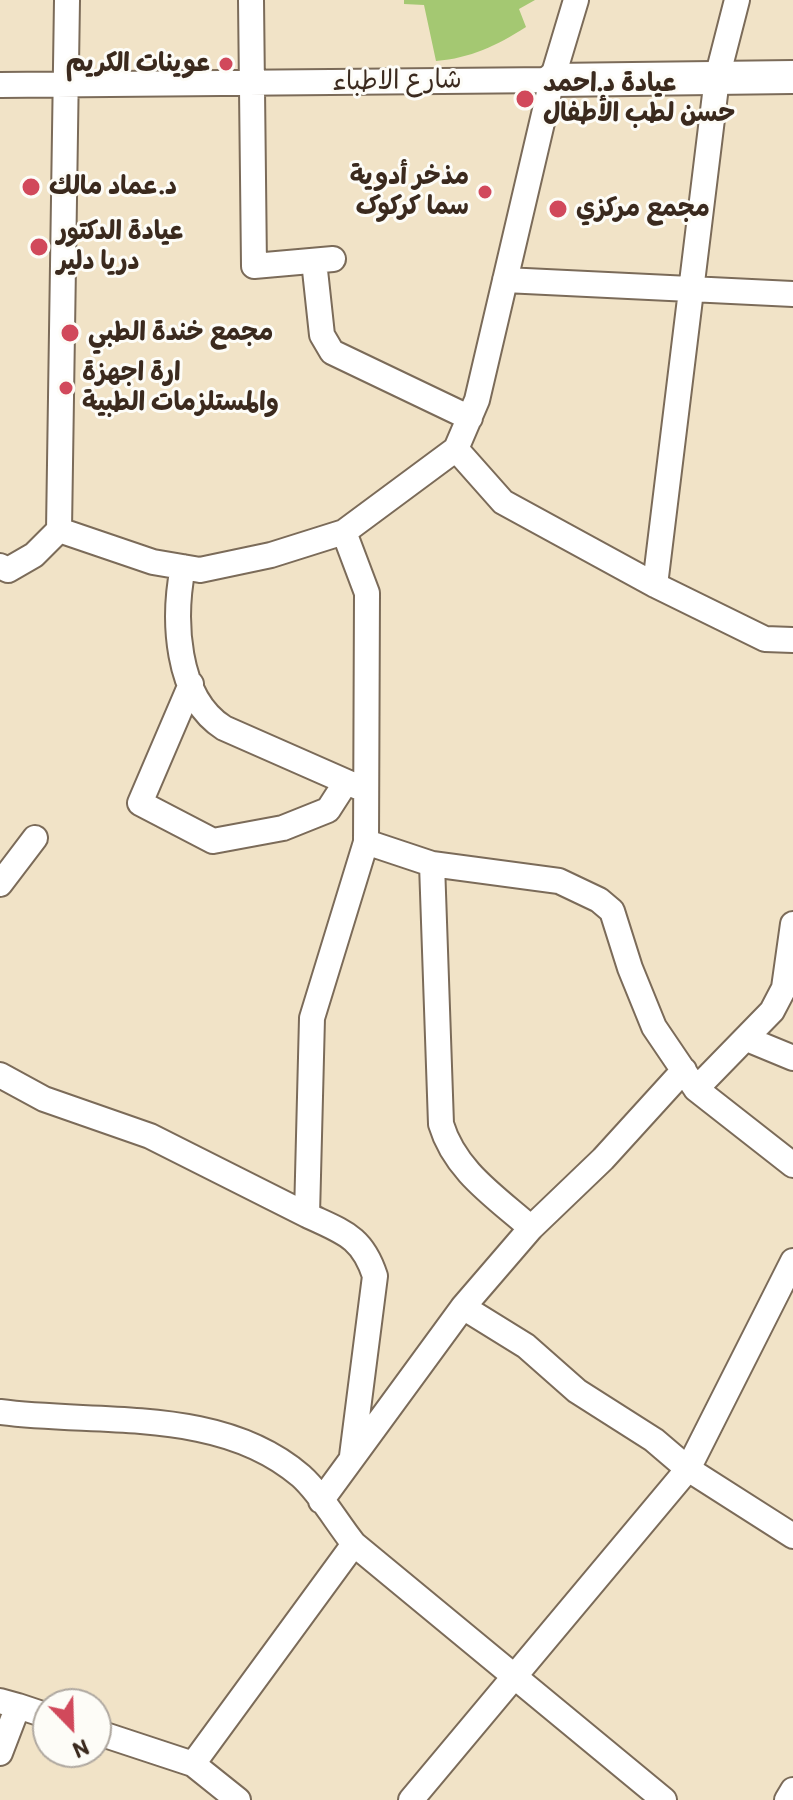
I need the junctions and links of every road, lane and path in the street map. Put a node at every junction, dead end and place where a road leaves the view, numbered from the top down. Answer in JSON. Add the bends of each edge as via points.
{"nodes":[{"id":1,"x":67,"y":0,"type":"edge"},
{"id":2,"x":251,"y":0,"type":"edge"},
{"id":3,"x":576,"y":0,"type":"edge"},
{"id":4,"x":737,"y":0,"type":"edge"},
{"id":5,"x":793,"y":77,"type":"edge"},
{"id":6,"x":717,"y":78,"type":"junction"},
{"id":7,"x":552,"y":80,"type":"junction"},
{"id":8,"x":65,"y":84,"type":"junction"},
{"id":9,"x":252,"y":84,"type":"junction"},
{"id":10,"x":0,"y":85,"type":"edge"},
{"id":11,"x":505,"y":280,"type":"junction"},
{"id":12,"x":691,"y":289,"type":"junction"},
{"id":13,"x":793,"y":294,"type":"edge"},
{"id":14,"x":470,"y":418,"type":"junction"},
{"id":15,"x":456,"y":449,"type":"junction"},
{"id":16,"x":59,"y":530,"type":"junction"},
{"id":17,"x":344,"y":532,"type":"junction"},
{"id":18,"x":183,"y":567,"type":"junction"},
{"id":19,"x":3,"y":574,"type":"edge"},
{"id":20,"x":655,"y":585,"type":"junction"},
{"id":21,"x":793,"y":640,"type":"edge"},
{"id":22,"x":191,"y":684,"type":"junction"},
{"id":23,"x":356,"y":786,"type":"junction"},
{"id":24,"x":35,"y":838,"type":"dead end"},
{"id":25,"x":366,"y":842,"type":"junction"},
{"id":26,"x":432,"y":864,"type":"junction"},
{"id":27,"x":0,"y":884,"type":"edge"},
{"id":28,"x":793,"y":924,"type":"edge"},
{"id":29,"x":747,"y":1039,"type":"junction"},
{"id":30,"x":793,"y":1058,"type":"edge"},
{"id":31,"x":0,"y":1075,"type":"edge"},
{"id":32,"x":690,"y":1080,"type":"junction"},
{"id":33,"x":793,"y":1165,"type":"edge"},
{"id":34,"x":307,"y":1215,"type":"junction"},
{"id":35,"x":531,"y":1228,"type":"junction"},
{"id":36,"x":793,"y":1261,"type":"edge"},
{"id":37,"x":463,"y":1307,"type":"junction"},
{"id":38,"x":0,"y":1412,"type":"edge"},
{"id":39,"x":352,"y":1456,"type":"junction"},
{"id":40,"x":688,"y":1469,"type":"junction"},
{"id":41,"x":321,"y":1501,"type":"junction"},
{"id":42,"x":793,"y":1536,"type":"edge"},
{"id":43,"x":354,"y":1544,"type":"junction"},
{"id":44,"x":516,"y":1675,"type":"junction"},
{"id":45,"x":9,"y":1704,"type":"edge"},
{"id":46,"x":32,"y":1711,"type":"edge"},
{"id":47,"x":112,"y":1737,"type":"edge"},
{"id":48,"x":0,"y":1753,"type":"edge"},
{"id":49,"x":193,"y":1764,"type":"junction"},
{"id":50,"x":793,"y":1790,"type":"edge"},
{"id":51,"x":238,"y":1800,"type":"edge"},
{"id":52,"x":411,"y":1800,"type":"edge"},
{"id":53,"x":664,"y":1800,"type":"edge"},
{"id":54,"x":787,"y":1800,"type":"edge"}],
"edges":[{"from":1,"to":8,"type":"street"},
{"from":2,"to":9,"type":"street"},
{"from":3,"to":7,"type":"street"},
{"from":4,"to":6,"type":"street"},
{"from":5,"to":6,"type":"street","name":"شارع الاطباء"},
{"from":6,"to":7,"type":"street","name":"شارع الاطباء"},
{"from":6,"to":12,"type":"street"},
{"from":7,"to":9,"type":"street","name":"شارع الاطباء"},
{"from":7,"to":11,"type":"street"},
{"from":8,"to":9,"type":"street","name":"شارع الاطباء"},
{"from":8,"to":10,"type":"street","name":"شارع الاطباء"},
{"from":8,"to":16,"type":"street"},
{"from":9,"to":14,"type":"street","via":[[254,266],[324,260],[322,335],[332,352]]},
{"from":11,"to":12,"type":"street"},
{"from":11,"to":14,"type":"street"},
{"from":12,"to":13,"type":"street"},
{"from":12,"to":20,"type":"street"},
{"from":14,"to":15,"type":"street"},
{"from":15,"to":17,"type":"street"},
{"from":15,"to":20,"type":"street","via":[[503,502]]},
{"from":16,"to":18,"type":"street"},
{"from":16,"to":19,"type":"street","via":[[34,555]]},
{"from":17,"to":18,"type":"street","via":[[215,567]]},
{"from":17,"to":23,"type":"street","via":[[367,593]]},
{"from":18,"to":22,"type":"street","via":[[177,622]]},
{"from":20,"to":21,"type":"street","via":[[765,639]]},
{"from":22,"to":23,"type":"street","via":[[208,716],[224,728]]},
{"from":22,"to":23,"type":"street","via":[[140,803],[213,841],[283,828],[328,810]]},
{"from":23,"to":25,"type":"street"},
{"from":24,"to":27,"type":"street"},
{"from":25,"to":26,"type":"street"},
{"from":25,"to":34,"type":"street","via":[[312,1018]]},
{"from":26,"to":32,"type":"street","via":[[559,881],[599,900],[612,911],[654,1027]]},
{"from":26,"to":35,"type":"street","via":[[441,1124],[459,1164]]},
{"from":28,"to":29,"type":"street","via":[[784,988]]},
{"from":29,"to":30,"type":"street"},
{"from":29,"to":32,"type":"street"},
{"from":31,"to":34,"type":"street","via":[[44,1099],[150,1136]]},
{"from":32,"to":33,"type":"street"},
{"from":32,"to":35,"type":"street"},
{"from":34,"to":39,"type":"street","via":[[355,1238],[375,1276]]},
{"from":35,"to":37,"type":"street"},
{"from":36,"to":40,"type":"street"},
{"from":37,"to":39,"type":"street"},
{"from":37,"to":40,"type":"street","via":[[526,1346],[577,1391],[654,1440]]},
{"from":38,"to":41,"type":"street","via":[[157,1422],[205,1431],[260,1449],[302,1477]]},
{"from":39,"to":41,"type":"street"},
{"from":40,"to":42,"type":"street"},
{"from":40,"to":44,"type":"street"},
{"from":41,"to":43,"type":"street"},
{"from":43,"to":44,"type":"street"},
{"from":43,"to":49,"type":"street"},
{"from":44,"to":52,"type":"street"},
{"from":44,"to":53,"type":"street"},
{"from":45,"to":46,"type":"street"},
{"from":45,"to":48,"type":"street"},
{"from":47,"to":49,"type":"street"},
{"from":49,"to":51,"type":"street"},
{"from":50,"to":54,"type":"street"}]}
